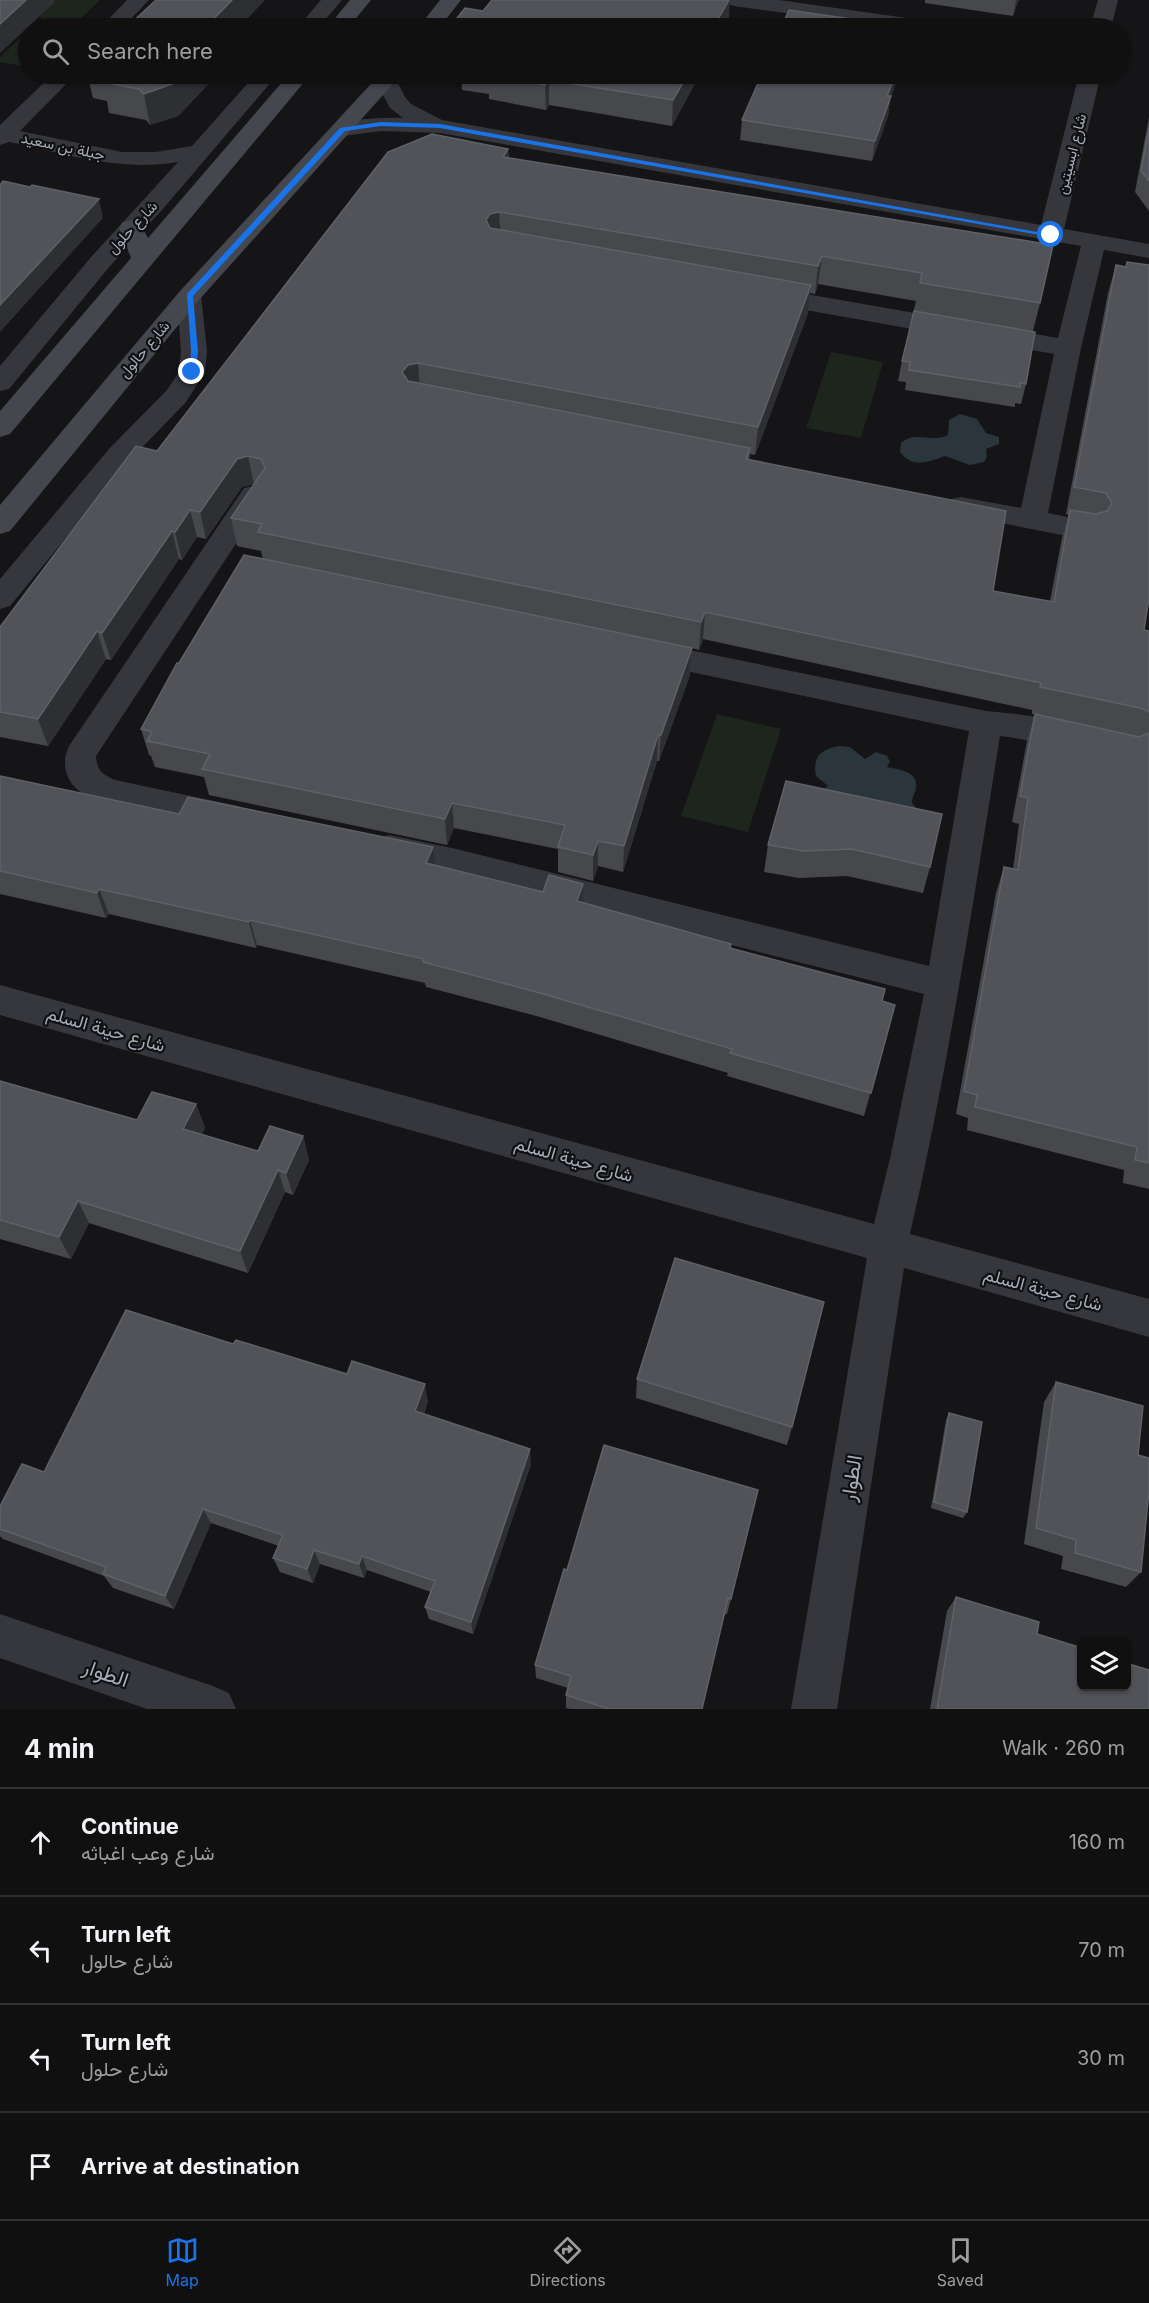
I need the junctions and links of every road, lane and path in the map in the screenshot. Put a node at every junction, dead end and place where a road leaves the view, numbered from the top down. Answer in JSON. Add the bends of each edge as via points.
{"nodes":[{"id":1,"x":139,"y":0,"type":"edge"},
{"id":2,"x":332,"y":0,"type":"edge"},
{"id":3,"x":361,"y":0,"type":"edge"},
{"id":4,"x":451,"y":0,"type":"edge"},
{"id":5,"x":734,"y":0,"type":"edge"},
{"id":6,"x":1108,"y":0,"type":"edge"},
{"id":7,"x":120,"y":18,"type":"edge"},
{"id":8,"x":316,"y":18,"type":"edge"},
{"id":9,"x":346,"y":18,"type":"edge"},
{"id":10,"x":436,"y":18,"type":"edge"},
{"id":11,"x":863,"y":18,"type":"edge"},
{"id":12,"x":1104,"y":18,"type":"edge"},
{"id":13,"x":55,"y":84,"type":"edge"},
{"id":14,"x":258,"y":84,"type":"edge"},
{"id":15,"x":292,"y":84,"type":"edge"},
{"id":16,"x":383,"y":84,"type":"edge"},
{"id":17,"x":391,"y":84,"type":"edge"},
{"id":18,"x":1088,"y":84,"type":"edge"},
{"id":19,"x":440,"y":126,"type":"junction"},
{"id":20,"x":342,"y":129,"type":"junction"},
{"id":21,"x":2,"y":136,"type":"edge"},
{"id":22,"x":199,"y":152,"type":"junction"},
{"id":23,"x":122,"y":159,"type":"junction"},
{"id":24,"x":146,"y":190,"type":"junction"},
{"id":25,"x":132,"y":227,"type":"junction"},
{"id":26,"x":1051,"y":235,"type":"junction"},
{"id":27,"x":1094,"y":242,"type":"junction"},
{"id":28,"x":1149,"y":251,"type":"edge"},
{"id":29,"x":144,"y":259,"type":"junction"},
{"id":30,"x":744,"y":291,"type":"edge"},
{"id":31,"x":189,"y":296,"type":"junction"},
{"id":32,"x":1068,"y":348,"type":"junction"},
{"id":33,"x":0,"y":383,"type":"edge"},
{"id":34,"x":0,"y":429,"type":"edge"},
{"id":35,"x":254,"y":495,"type":"edge"},
{"id":36,"x":940,"y":502,"type":"edge"},
{"id":37,"x":1033,"y":520,"type":"junction"},
{"id":38,"x":0,"y":524,"type":"edge"},
{"id":39,"x":1087,"y":530,"type":"edge"},
{"id":40,"x":0,"y":599,"type":"edge"},
{"id":41,"x":616,"y":646,"type":"edge"},
{"id":42,"x":986,"y":723,"type":"junction"},
{"id":43,"x":1097,"y":742,"type":"edge"},
{"id":44,"x":259,"y":822,"type":"edge"},
{"id":45,"x":361,"y":843,"type":"edge"},
{"id":46,"x":943,"y":984,"type":"junction"},
{"id":47,"x":0,"y":1000,"type":"edge"},
{"id":48,"x":888,"y":1247,"type":"junction"},
{"id":49,"x":1149,"y":1318,"type":"edge"},
{"id":50,"x":0,"y":1636,"type":"edge"},
{"id":51,"x":213,"y":1709,"type":"edge"},
{"id":52,"x":814,"y":1709,"type":"edge"}],
"edges":[{"from":1,"to":7,"type":"street"},
{"from":2,"to":8,"type":"street"},
{"from":3,"to":9,"type":"main road"},
{"from":4,"to":10,"type":"main road"},
{"from":5,"to":11,"type":"street"},
{"from":6,"to":12,"type":"street"},
{"from":13,"to":21,"type":"street","name":"جبلة بن سعيد"},
{"from":14,"to":22,"type":"street","name":"شارع حلول"},
{"from":15,"to":29,"type":"main road"},
{"from":16,"to":20,"type":"main road","name":"شارع حالول"},
{"from":17,"to":19,"type":"street","via":[[400,107]]},
{"from":18,"to":26,"type":"street","name":"شارع ابسيتين"},
{"from":19,"to":20,"type":"street","via":[[381,124]]},
{"from":19,"to":26,"type":"street"},
{"from":20,"to":31,"type":"main road","name":"شارع حالول"},
{"from":21,"to":23,"type":"street","name":"جبلة بن سعيد"},
{"from":22,"to":23,"type":"street","name":"جبلة بن سعيد","via":[[156,159]]},
{"from":22,"to":24,"type":"street","name":"شارع حلول"},
{"from":23,"to":24,"type":"street","name":"جبلة بن سعيد"},
{"from":24,"to":25,"type":"street","name":"شارع حلول"},
{"from":25,"to":29,"type":"main road"},
{"from":25,"to":33,"type":"street","name":"شارع حلول"},
{"from":26,"to":27,"type":"street"},
{"from":27,"to":28,"type":"street"},
{"from":27,"to":32,"type":"street"},
{"from":29,"to":34,"type":"main road"},
{"from":30,"to":32,"type":"street"},
{"from":31,"to":38,"type":"main road","name":"شارع حالول"},
{"from":31,"to":40,"type":"street","via":[[192,372],[177,396],[119,455]]},
{"from":32,"to":37,"type":"street"},
{"from":35,"to":44,"type":"street","via":[[222,564],[80,755],[81,771],[91,783],[110,791]]},
{"from":36,"to":37,"type":"street"},
{"from":37,"to":39,"type":"street"},
{"from":41,"to":42,"type":"street"},
{"from":42,"to":43,"type":"street","via":[[1023,726]]},
{"from":42,"to":46,"type":"street","name":"الطوار"},
{"from":45,"to":46,"type":"street","via":[[452,861]]},
{"from":46,"to":48,"type":"street","name":"الطوار"},
{"from":47,"to":48,"type":"street","name":"شارع حينة السلم"},
{"from":48,"to":49,"type":"street","name":"شارع حينة السلم"},
{"from":48,"to":52,"type":"street","name":"الطوار"},
{"from":50,"to":51,"type":"street","name":"الطوار"}]}
